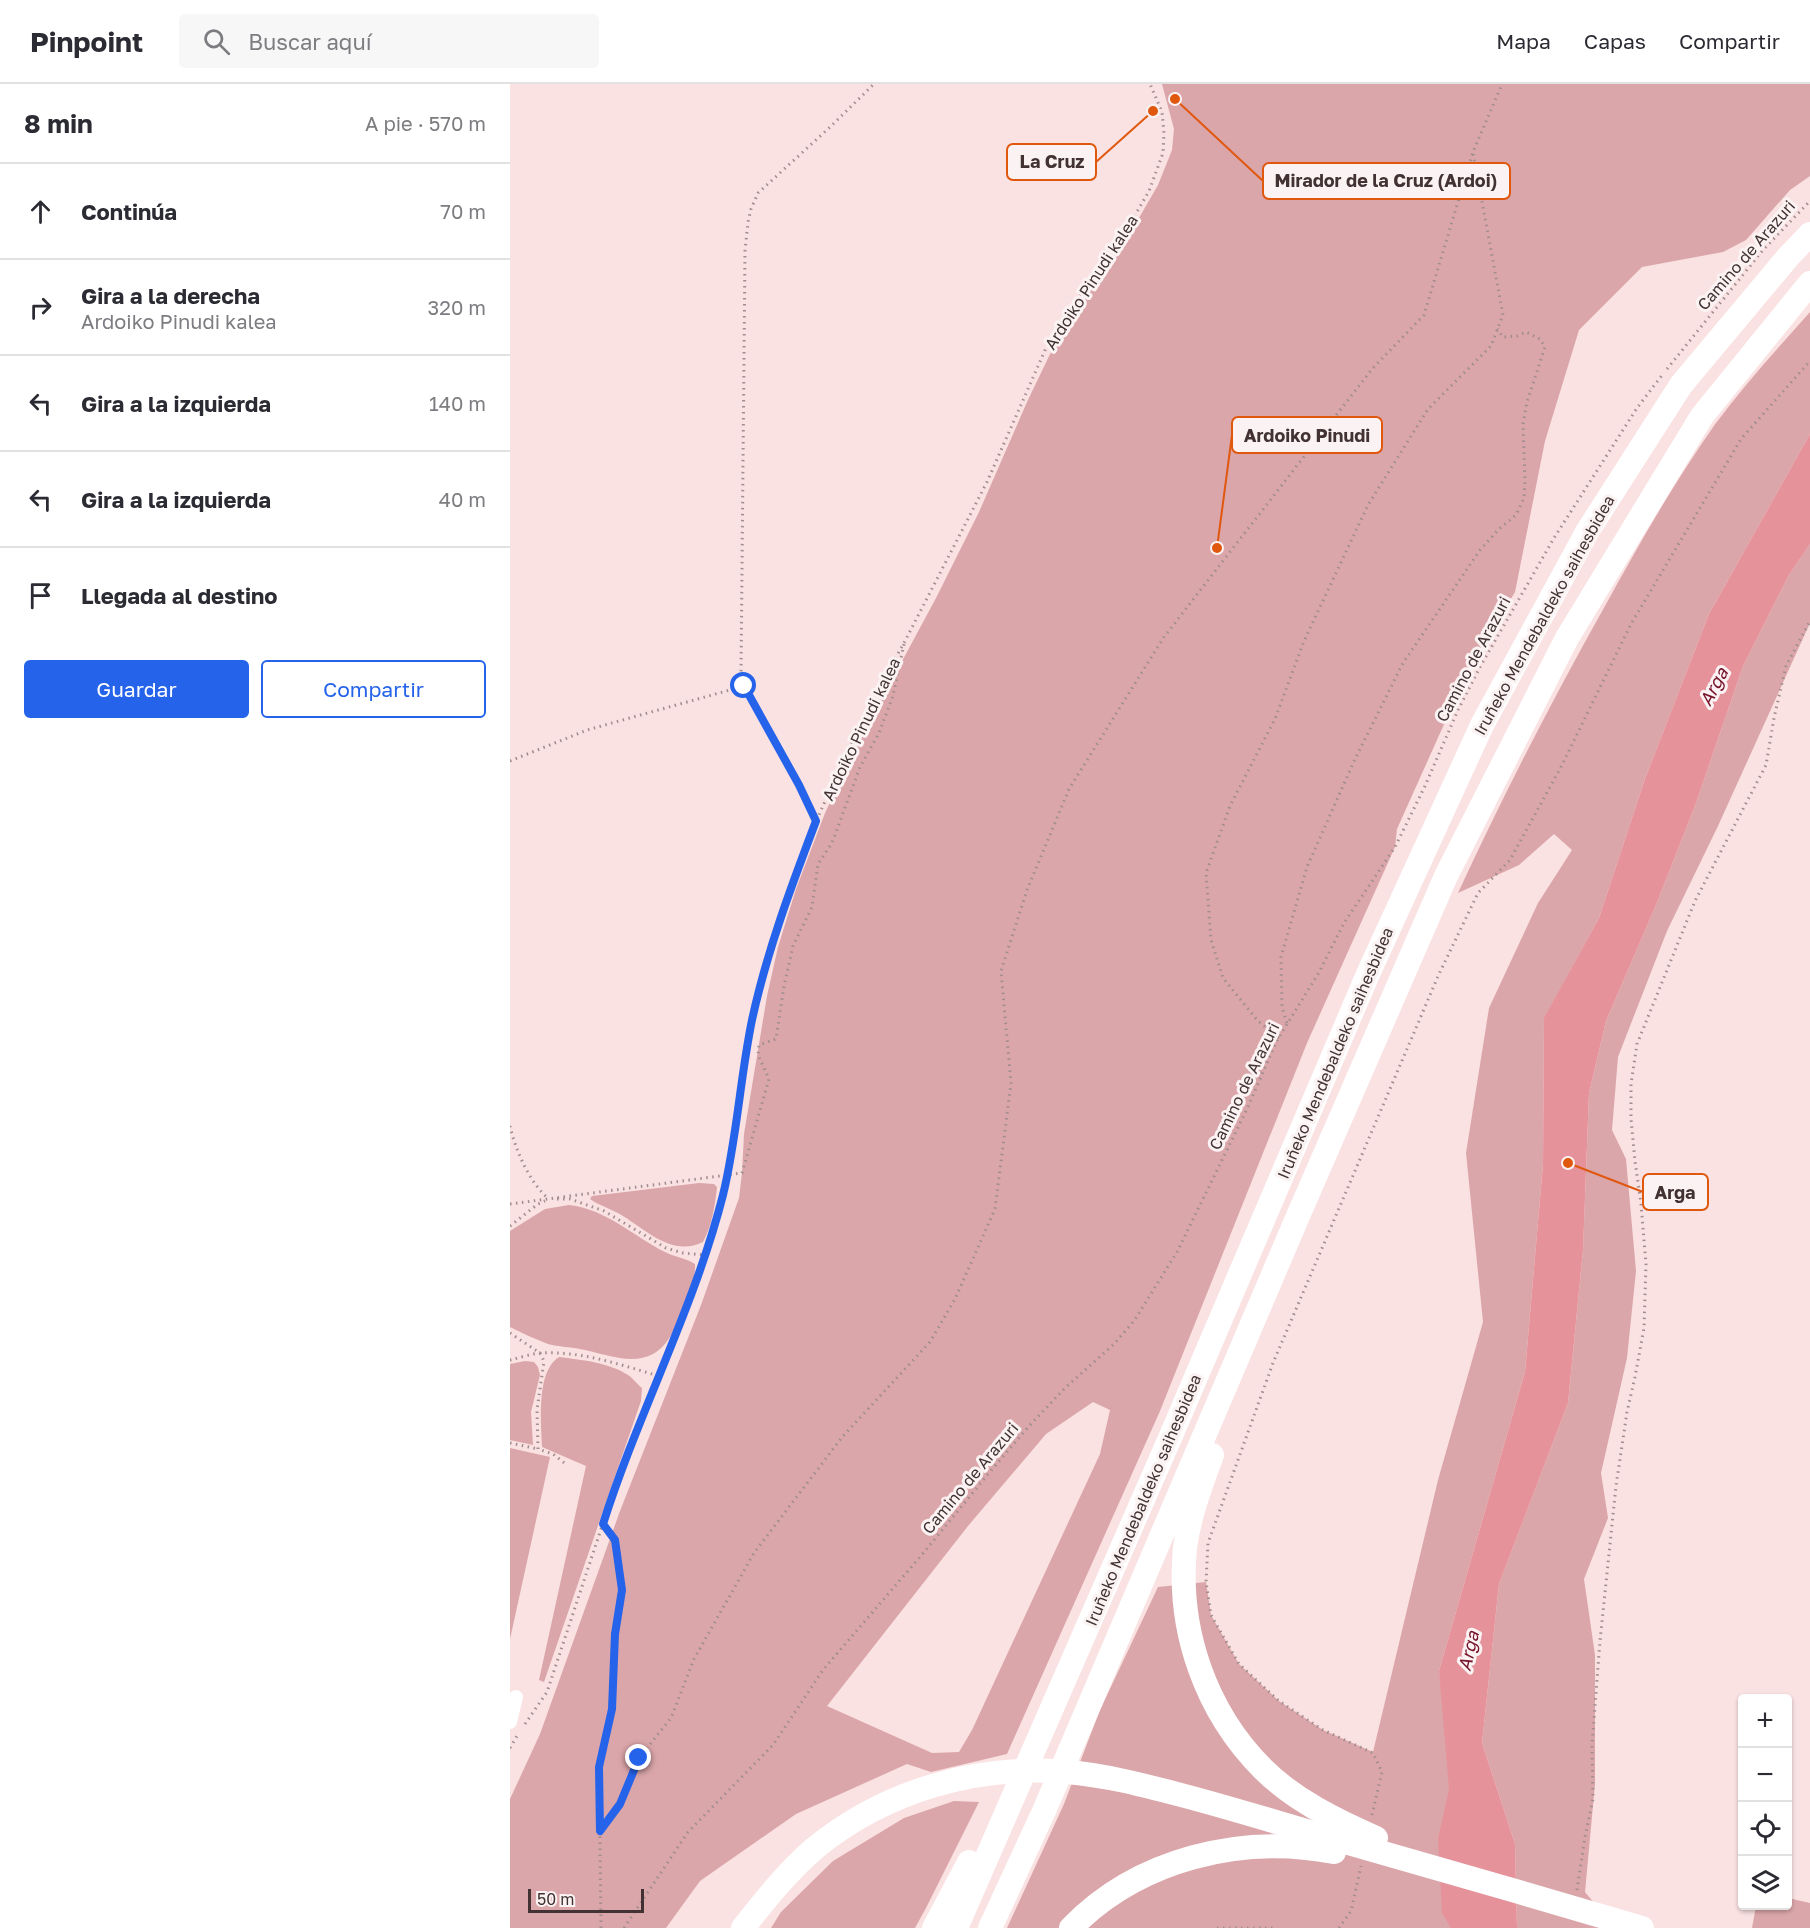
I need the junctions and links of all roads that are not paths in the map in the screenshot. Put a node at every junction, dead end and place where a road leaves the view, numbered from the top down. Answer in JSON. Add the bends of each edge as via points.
{"nodes":[{"id":1,"x":1810,"y":234,"type":"edge"},
{"id":2,"x":1810,"y":283,"type":"edge"},
{"id":3,"x":1298,"y":1216,"type":"junction"},
{"id":4,"x":516,"y":1697,"type":"dead end"},
{"id":5,"x":510,"y":1722,"type":"edge"},
{"id":6,"x":1004,"y":1818,"type":"junction"},
{"id":7,"x":1356,"y":1842,"type":"junction"},
{"id":8,"x":749,"y":1923,"type":"edge"},
{"id":9,"x":934,"y":1928,"type":"edge"},
{"id":10,"x":956,"y":1928,"type":"edge"},
{"id":11,"x":990,"y":1928,"type":"edge"},
{"id":12,"x":1071,"y":1928,"type":"edge"},
{"id":13,"x":1642,"y":1928,"type":"edge"}],
"edges":[{"from":1,"to":6,"type":"highway","name":"Iruñeko Mendebaldeko saihesbidea","via":[[1681,385],[1587,532],[1482,725],[1368,974]]},
{"from":2,"to":3,"type":"highway","name":"Iruñeko Mendebaldeko saihesbidea","via":[[1702,416],[1567,638],[1446,876]]},
{"from":3,"to":7,"type":"highway","via":[[1196,1500],[1186,1546],[1186,1614],[1192,1649],[1209,1694],[1230,1729],[1264,1770]]},
{"from":3,"to":11,"type":"highway","name":"Iruñeko Mendebaldeko saihesbidea","via":[[1049,1800]]},
{"from":4,"to":5,"type":"street"},
{"from":6,"to":9,"type":"highway","via":[[976,1849]]},
{"from":6,"to":10,"type":"highway","name":"Iruñeko Mendebaldeko saihesbidea"},
{"from":7,"to":8,"type":"highway","via":[[1135,1783],[1066,1772],[1006,1773],[943,1782],[900,1796],[863,1815],[815,1848],[789,1873]]},
{"from":7,"to":12,"type":"highway","via":[[1237,1849],[1194,1856],[1136,1880],[1104,1899]]},
{"from":7,"to":13,"type":"highway","via":[[1379,1862],[1423,1864]]}]}
